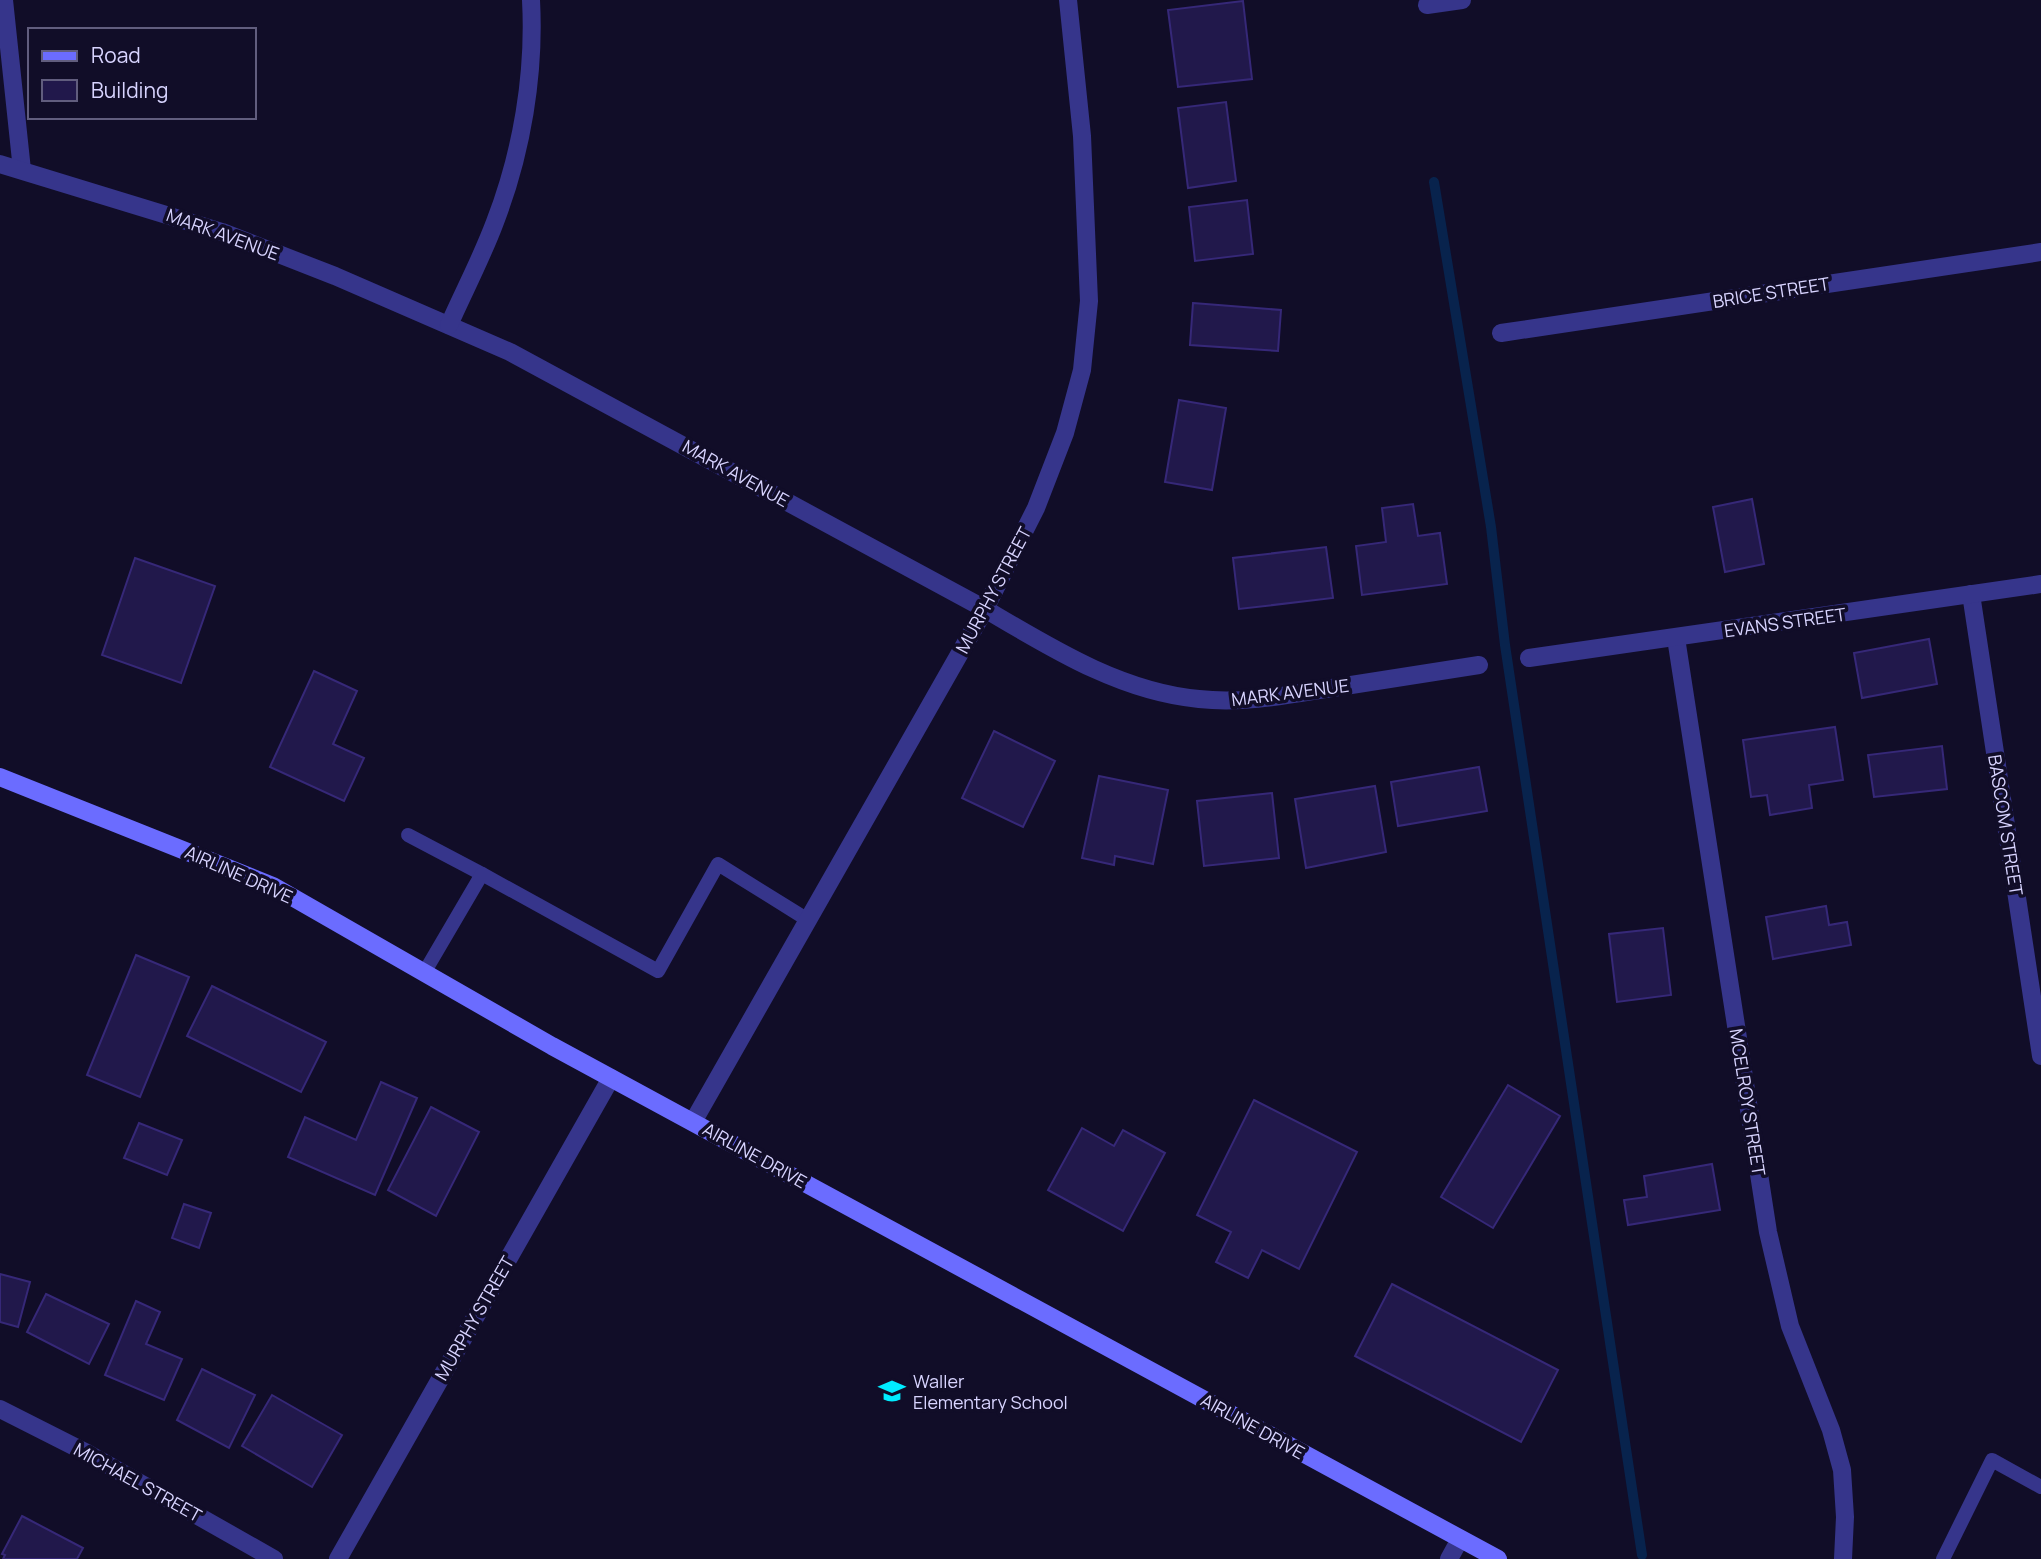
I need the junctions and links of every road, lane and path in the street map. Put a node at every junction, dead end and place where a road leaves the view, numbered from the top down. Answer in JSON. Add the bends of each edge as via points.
{"nodes":[{"id":1,"x":4,"y":0,"type":"edge"},
{"id":2,"x":531,"y":0,"type":"edge"},
{"id":3,"x":1068,"y":0,"type":"edge"},
{"id":4,"x":1462,"y":0,"type":"edge"},
{"id":5,"x":1427,"y":5,"type":"dead end"},
{"id":6,"x":0,"y":164,"type":"edge"},
{"id":7,"x":22,"y":170,"type":"junction"},
{"id":8,"x":2041,"y":252,"type":"edge"},
{"id":9,"x":449,"y":325,"type":"junction"},
{"id":10,"x":1501,"y":333,"type":"dead end"},
{"id":11,"x":2041,"y":584,"type":"edge"},
{"id":12,"x":1971,"y":594,"type":"junction"},
{"id":13,"x":985,"y":609,"type":"junction"},
{"id":14,"x":1676,"y":638,"type":"junction"},
{"id":15,"x":1528,"y":658,"type":"dead end"},
{"id":16,"x":1479,"y":665,"type":"dead end"},
{"id":17,"x":0,"y":777,"type":"edge"},
{"id":18,"x":408,"y":835,"type":"dead end"},
{"id":19,"x":482,"y":874,"type":"junction"},
{"id":20,"x":808,"y":920,"type":"junction"},
{"id":21,"x":425,"y":972,"type":"junction"},
{"id":22,"x":2041,"y":1056,"type":"edge"},
{"id":23,"x":611,"y":1077,"type":"junction"},
{"id":24,"x":693,"y":1122,"type":"junction"},
{"id":25,"x":0,"y":1409,"type":"edge"},
{"id":26,"x":2041,"y":1487,"type":"edge"},
{"id":27,"x":1460,"y":1539,"type":"junction"},
{"id":28,"x":274,"y":1559,"type":"edge"},
{"id":29,"x":338,"y":1559,"type":"edge"},
{"id":30,"x":1449,"y":1559,"type":"edge"},
{"id":31,"x":1498,"y":1559,"type":"edge"},
{"id":32,"x":1843,"y":1559,"type":"edge"},
{"id":33,"x":1943,"y":1559,"type":"edge"}],
"edges":[{"from":1,"to":7,"type":"street"},
{"from":2,"to":9,"type":"street","via":[[526,107],[513,166],[496,221]]},
{"from":3,"to":13,"type":"street","name":"MURPHY STREET","via":[[1088,222],[1089,301],[1082,370],[1037,508]]},
{"from":4,"to":5,"type":"street"},
{"from":6,"to":7,"type":"street","name":"MARK AVENUE"},
{"from":7,"to":9,"type":"street","name":"MARK AVENUE","via":[[222,232]]},
{"from":8,"to":10,"type":"street","name":"BRICE STREET"},
{"from":9,"to":13,"type":"street","name":"MARK AVENUE","via":[[572,383]]},
{"from":11,"to":12,"type":"street","name":"EVANS STREET"},
{"from":12,"to":14,"type":"street","name":"EVANS STREET"},
{"from":12,"to":22,"type":"street","name":"BASCOM STREET"},
{"from":13,"to":16,"type":"street","name":"MARK AVENUE","via":[[1090,668],[1197,699],[1267,698]]},
{"from":13,"to":20,"type":"street","name":"MURPHY STREET"},
{"from":14,"to":15,"type":"street","name":"EVANS STREET"},
{"from":14,"to":32,"type":"street","name":"MCELROY STREET","via":[[1768,1232],[1790,1326],[1842,1470]]},
{"from":17,"to":21,"type":"main road","name":"AIRLINE DRIVE","via":[[273,886]]},
{"from":18,"to":19,"type":"lane"},
{"from":19,"to":20,"type":"lane","via":[[658,971],[718,864]]},
{"from":19,"to":21,"type":"lane"},
{"from":20,"to":24,"type":"street","name":"MURPHY STREET"},
{"from":21,"to":23,"type":"main road","name":"AIRLINE DRIVE"},
{"from":23,"to":24,"type":"main road","name":"AIRLINE DRIVE"},
{"from":23,"to":29,"type":"street","name":"MURPHY STREET"},
{"from":24,"to":27,"type":"main road","name":"AIRLINE DRIVE"},
{"from":25,"to":28,"type":"street","name":"MICHAEL STREET","via":[[87,1452]]},
{"from":26,"to":33,"type":"lane","via":[[1992,1460]]},
{"from":27,"to":30,"type":"street"},
{"from":27,"to":31,"type":"main road","name":"AIRLINE DRIVE"}]}
